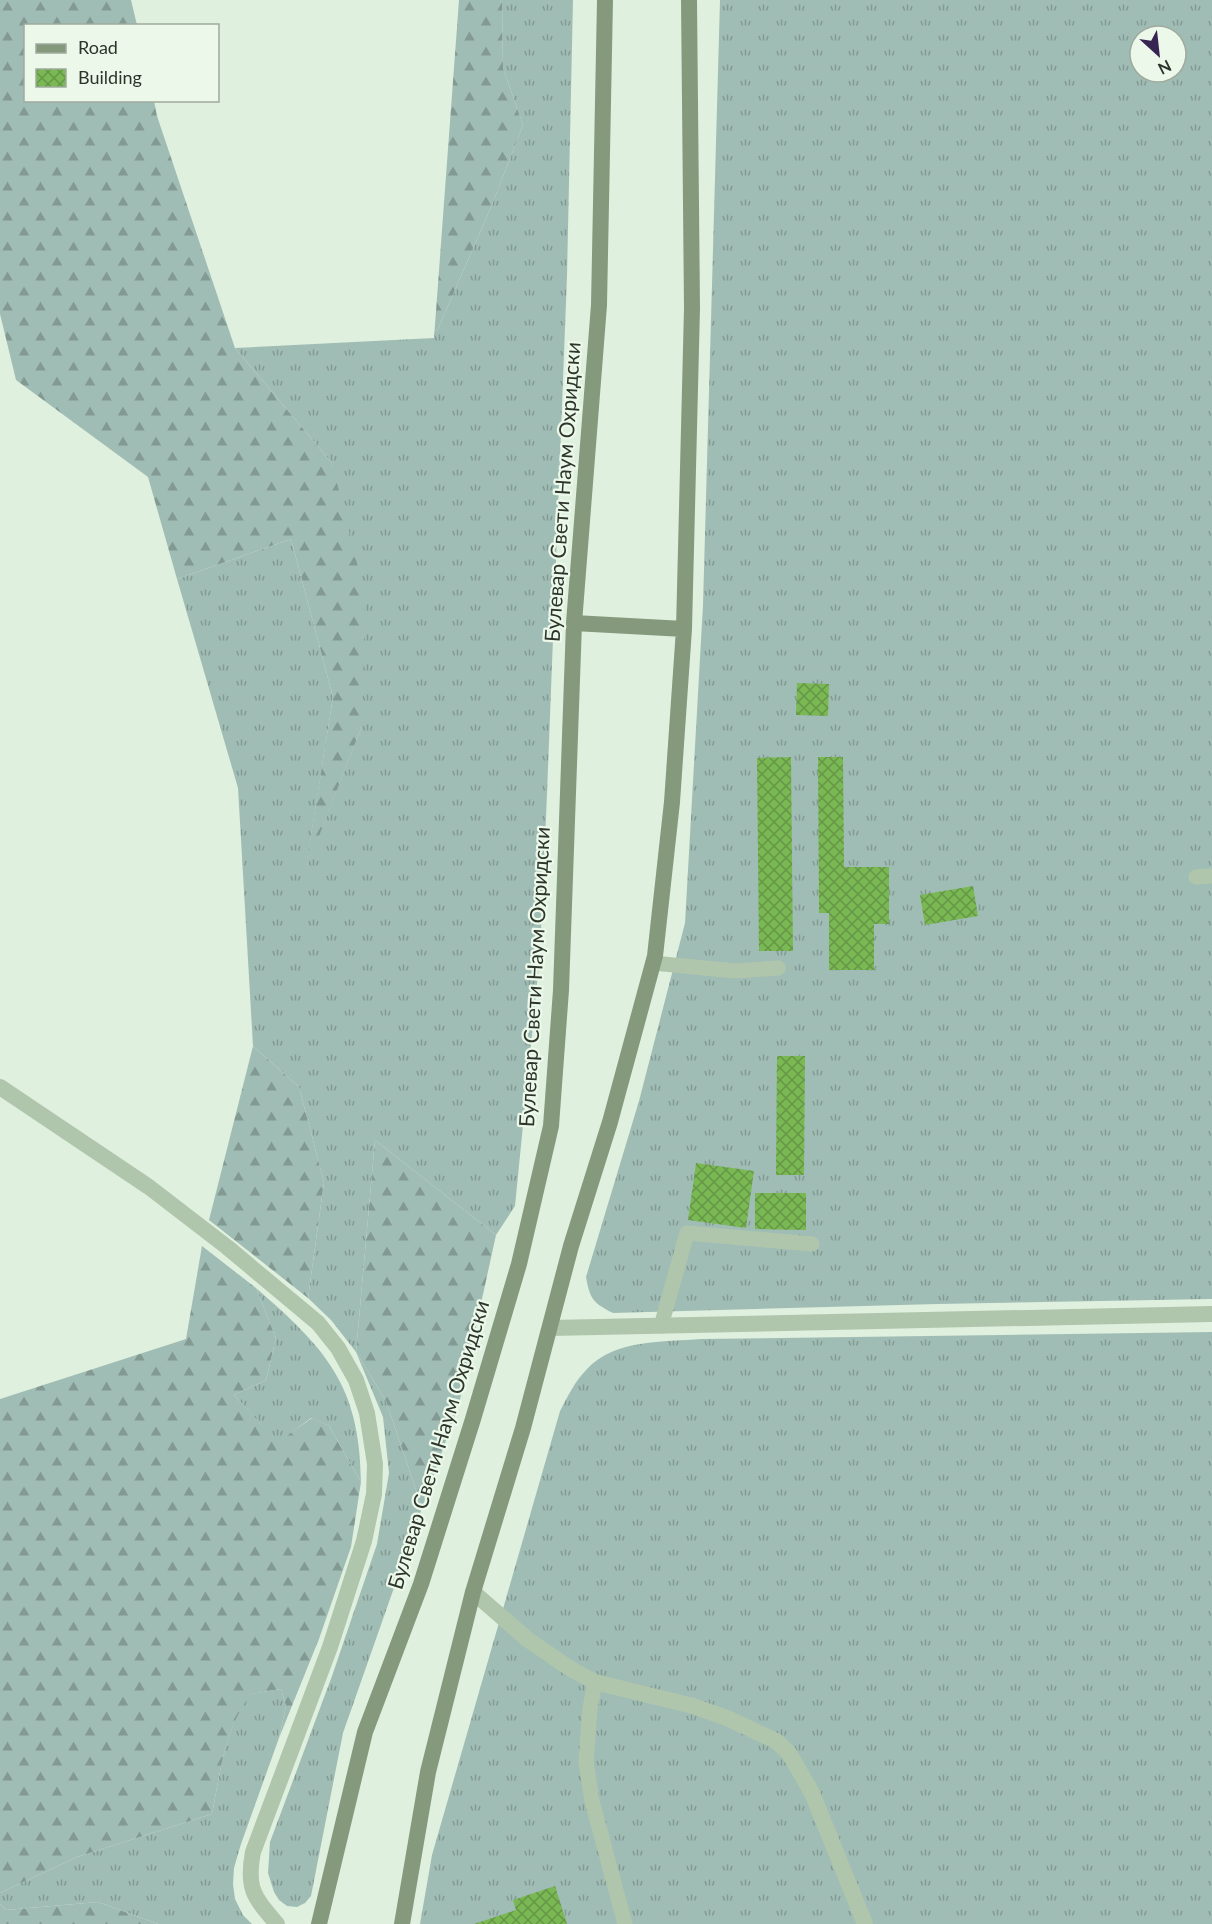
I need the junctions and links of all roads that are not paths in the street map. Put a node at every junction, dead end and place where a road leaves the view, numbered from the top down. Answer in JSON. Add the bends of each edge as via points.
{"nodes":[{"id":1,"x":605,"y":0,"type":"edge"},
{"id":2,"x":689,"y":0,"type":"edge"},
{"id":3,"x":574,"y":623,"type":"junction"},
{"id":4,"x":684,"y":629,"type":"junction"},
{"id":5,"x":1212,"y":876,"type":"edge"},
{"id":6,"x":1196,"y":877,"type":"dead end"},
{"id":7,"x":653,"y":963,"type":"junction"},
{"id":8,"x":778,"y":968,"type":"dead end"},
{"id":9,"x":0,"y":1087,"type":"edge"},
{"id":10,"x":812,"y":1244,"type":"dead end"},
{"id":11,"x":1212,"y":1314,"type":"edge"},
{"id":12,"x":661,"y":1326,"type":"junction"},
{"id":13,"x":550,"y":1328,"type":"junction"},
{"id":14,"x":473,"y":1592,"type":"junction"},
{"id":15,"x":595,"y":1682,"type":"junction"},
{"id":16,"x":277,"y":1924,"type":"edge"},
{"id":17,"x":319,"y":1924,"type":"edge"},
{"id":18,"x":402,"y":1924,"type":"edge"},
{"id":19,"x":625,"y":1924,"type":"edge"},
{"id":20,"x":865,"y":1924,"type":"edge"}],
"edges":[{"from":1,"to":3,"type":"main road","name":"Булевар Свети Наум Охридски","via":[[599,305]]},
{"from":2,"to":4,"type":"main road","via":[[692,308]]},
{"from":3,"to":4,"type":"main road"},
{"from":3,"to":17,"type":"main road","name":"Булевар Свети Наум Охридски","via":[[561,990],[551,1126],[519,1264],[473,1419],[421,1584],[365,1732]]},
{"from":4,"to":7,"type":"main road","via":[[672,802]]},
{"from":5,"to":6,"type":"lane"},
{"from":7,"to":8,"type":"lane","via":[[735,971]]},
{"from":7,"to":13,"type":"main road"},
{"from":9,"to":16,"type":"street","via":[[149,1187],[318,1323],[338,1348],[364,1402],[375,1464],[374,1494],[364,1541],[330,1647],[250,1866],[253,1893]]},
{"from":10,"to":12,"type":"lane","via":[[687,1233]]},
{"from":11,"to":12,"type":"street"},
{"from":12,"to":13,"type":"street"},
{"from":13,"to":14,"type":"main road"},
{"from":14,"to":15,"type":"street","via":[[526,1639]]},
{"from":14,"to":18,"type":"main road","via":[[428,1772]]},
{"from":15,"to":19,"type":"lane","via":[[586,1762],[592,1801]]},
{"from":15,"to":20,"type":"street","via":[[693,1706],[776,1741],[789,1754],[812,1793]]}]}
